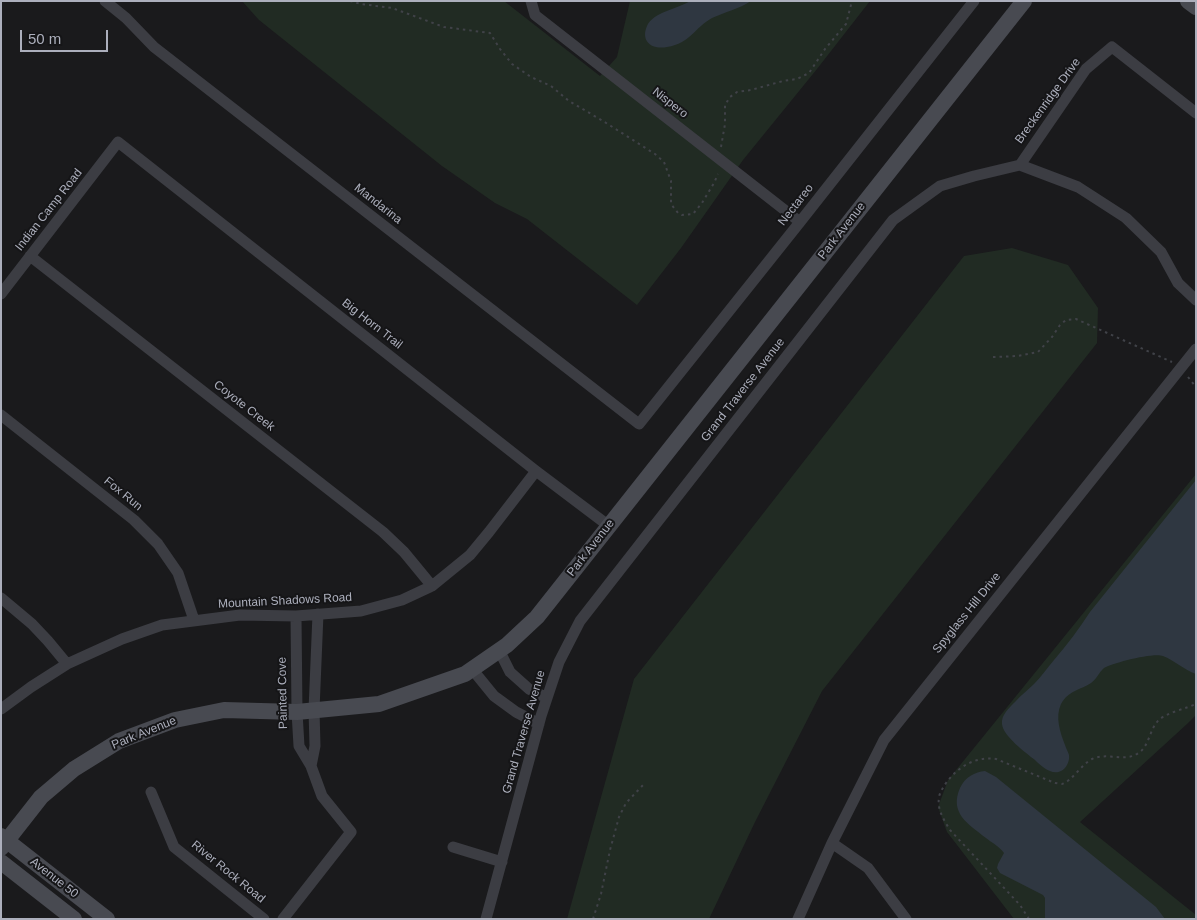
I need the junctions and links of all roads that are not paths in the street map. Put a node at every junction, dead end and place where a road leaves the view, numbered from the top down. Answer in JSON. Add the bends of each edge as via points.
{"nodes":[{"id":1,"x":105,"y":1,"type":"edge"},
{"id":2,"x":530,"y":1,"type":"edge"},
{"id":3,"x":974,"y":1,"type":"edge"},
{"id":4,"x":1024,"y":1,"type":"edge"},
{"id":5,"x":1188,"y":1,"type":"edge"},
{"id":6,"x":1196,"y":8,"type":"edge"},
{"id":7,"x":1196,"y":113,"type":"edge"},
{"id":8,"x":118,"y":142,"type":"joint"},
{"id":9,"x":1020,"y":165,"type":"junction"},
{"id":10,"x":800,"y":222,"type":"junction"},
{"id":11,"x":30,"y":256,"type":"junction"},
{"id":12,"x":1,"y":294,"type":"edge"},
{"id":13,"x":1196,"y":300,"type":"edge"},
{"id":14,"x":1196,"y":349,"type":"edge"},
{"id":15,"x":1,"y":415,"type":"edge"},
{"id":16,"x":639,"y":424,"type":"joint"},
{"id":17,"x":536,"y":470,"type":"junction"},
{"id":18,"x":609,"y":526,"type":"junction"},
{"id":19,"x":432,"y":586,"type":"junction"},
{"id":20,"x":1,"y":598,"type":"edge"},
{"id":21,"x":318,"y":614,"type":"junction"},
{"id":22,"x":296,"y":616,"type":"junction"},
{"id":23,"x":194,"y":620,"type":"junction"},
{"id":24,"x":499,"y":650,"type":"junction"},
{"id":25,"x":67,"y":664,"type":"junction"},
{"id":26,"x":472,"y":669,"type":"junction"},
{"id":27,"x":547,"y":698,"type":"junction"},
{"id":28,"x":1,"y":709,"type":"edge"},
{"id":29,"x":314,"y":710,"type":"junction"},
{"id":30,"x":297,"y":712,"type":"junction"},
{"id":31,"x":538,"y":724,"type":"junction"},
{"id":32,"x":311,"y":766,"type":"junction"},
{"id":33,"x":152,"y":792,"type":"dead end"},
{"id":34,"x":3,"y":842,"type":"edge"},
{"id":35,"x":832,"y":843,"type":"junction"},
{"id":36,"x":453,"y":847,"type":"dead end"},
{"id":37,"x":1,"y":862,"type":"edge"},
{"id":38,"x":502,"y":862,"type":"junction"},
{"id":39,"x":74,"y":919,"type":"edge"},
{"id":40,"x":107,"y":919,"type":"edge"},
{"id":41,"x":264,"y":919,"type":"edge"},
{"id":42,"x":284,"y":919,"type":"edge"},
{"id":43,"x":486,"y":919,"type":"edge"},
{"id":44,"x":798,"y":919,"type":"edge"},
{"id":45,"x":906,"y":919,"type":"edge"}],
"edges":[{"from":1,"to":16,"type":"street","name":"Mandarina","via":[[154,47]]},
{"from":2,"to":10,"type":"street","name":"Nispero","via":[[535,15]]},
{"from":3,"to":10,"type":"street","name":"Nectareo"},
{"from":4,"to":18,"type":"street","name":"Park Avenue"},
{"from":5,"to":6,"type":"street"},
{"from":7,"to":9,"type":"street","name":"Breckenridge Drive","via":[[1112,47],[1086,69]]},
{"from":8,"to":11,"type":"street","name":"Indian Camp Road"},
{"from":8,"to":17,"type":"street","name":"Big Horn Trail"},
{"from":9,"to":13,"type":"street","via":[[1078,186],[1126,218],[1161,252],[1178,283]]},
{"from":9,"to":27,"type":"street","name":"Grand Traverse Avenue","via":[[940,186],[893,220],[580,621],[559,662]]},
{"from":10,"to":16,"type":"street","name":"Nectareo"},
{"from":11,"to":12,"type":"street","name":"Indian Camp Road"},
{"from":11,"to":19,"type":"street","name":"Coyote Creek","via":[[383,532]]},
{"from":14,"to":35,"type":"street","name":"Spyglass Hill Drive","via":[[884,740]]},
{"from":15,"to":23,"type":"street","name":"Fox Run","via":[[134,520],[158,544],[178,573]]},
{"from":17,"to":18,"type":"street","name":"Big Horn Trail"},
{"from":17,"to":19,"type":"street","name":"Mountain Shadows Road","via":[[470,555]]},
{"from":18,"to":24,"type":"street","name":"Park Avenue","via":[[537,617]]},
{"from":19,"to":21,"type":"street","name":"Mountain Shadows Road","via":[[402,600],[361,611]]},
{"from":20,"to":25,"type":"street","via":[[32,624]]},
{"from":21,"to":22,"type":"street","name":"Mountain Shadows Road"},
{"from":21,"to":29,"type":"street","name":"Painted Cove"},
{"from":22,"to":23,"type":"street","name":"Mountain Shadows Road","via":[[240,615]]},
{"from":22,"to":30,"type":"street","name":"Painted Cove"},
{"from":23,"to":25,"type":"street","name":"Mountain Shadows Road","via":[[162,625]]},
{"from":24,"to":26,"type":"street","name":"Park Avenue"},
{"from":24,"to":27,"type":"street","via":[[510,672],[529,689]]},
{"from":25,"to":28,"type":"street","name":"Mountain Shadows Road"},
{"from":26,"to":29,"type":"street","name":"Park Avenue","via":[[380,704]]},
{"from":26,"to":31,"type":"street","via":[[494,696]]},
{"from":27,"to":31,"type":"street","name":"Grand Traverse Avenue"},
{"from":29,"to":30,"type":"street","name":"Park Avenue"},
{"from":29,"to":32,"type":"street","name":"Painted Cove","via":[[315,746]]},
{"from":30,"to":32,"type":"street","name":"Painted Cove","via":[[299,746]]},
{"from":30,"to":34,"type":"street","name":"Park Avenue","via":[[224,710],[175,720],[119,741],[74,769],[40,798]]},
{"from":31,"to":38,"type":"street","name":"Grand Traverse Avenue"},
{"from":32,"to":42,"type":"street","name":"Painted Cove","via":[[322,796],[351,832]]},
{"from":33,"to":41,"type":"street","name":"River Rock Road","via":[[174,847]]},
{"from":34,"to":40,"type":"street","name":"Avenue 50"},
{"from":35,"to":44,"type":"street","name":"Spyglass Hill Drive"},
{"from":35,"to":45,"type":"street","via":[[868,868]]},
{"from":36,"to":38,"type":"street"},
{"from":37,"to":39,"type":"street","name":"Avenue 50"},
{"from":38,"to":43,"type":"street","name":"Grand Traverse Avenue"}]}
